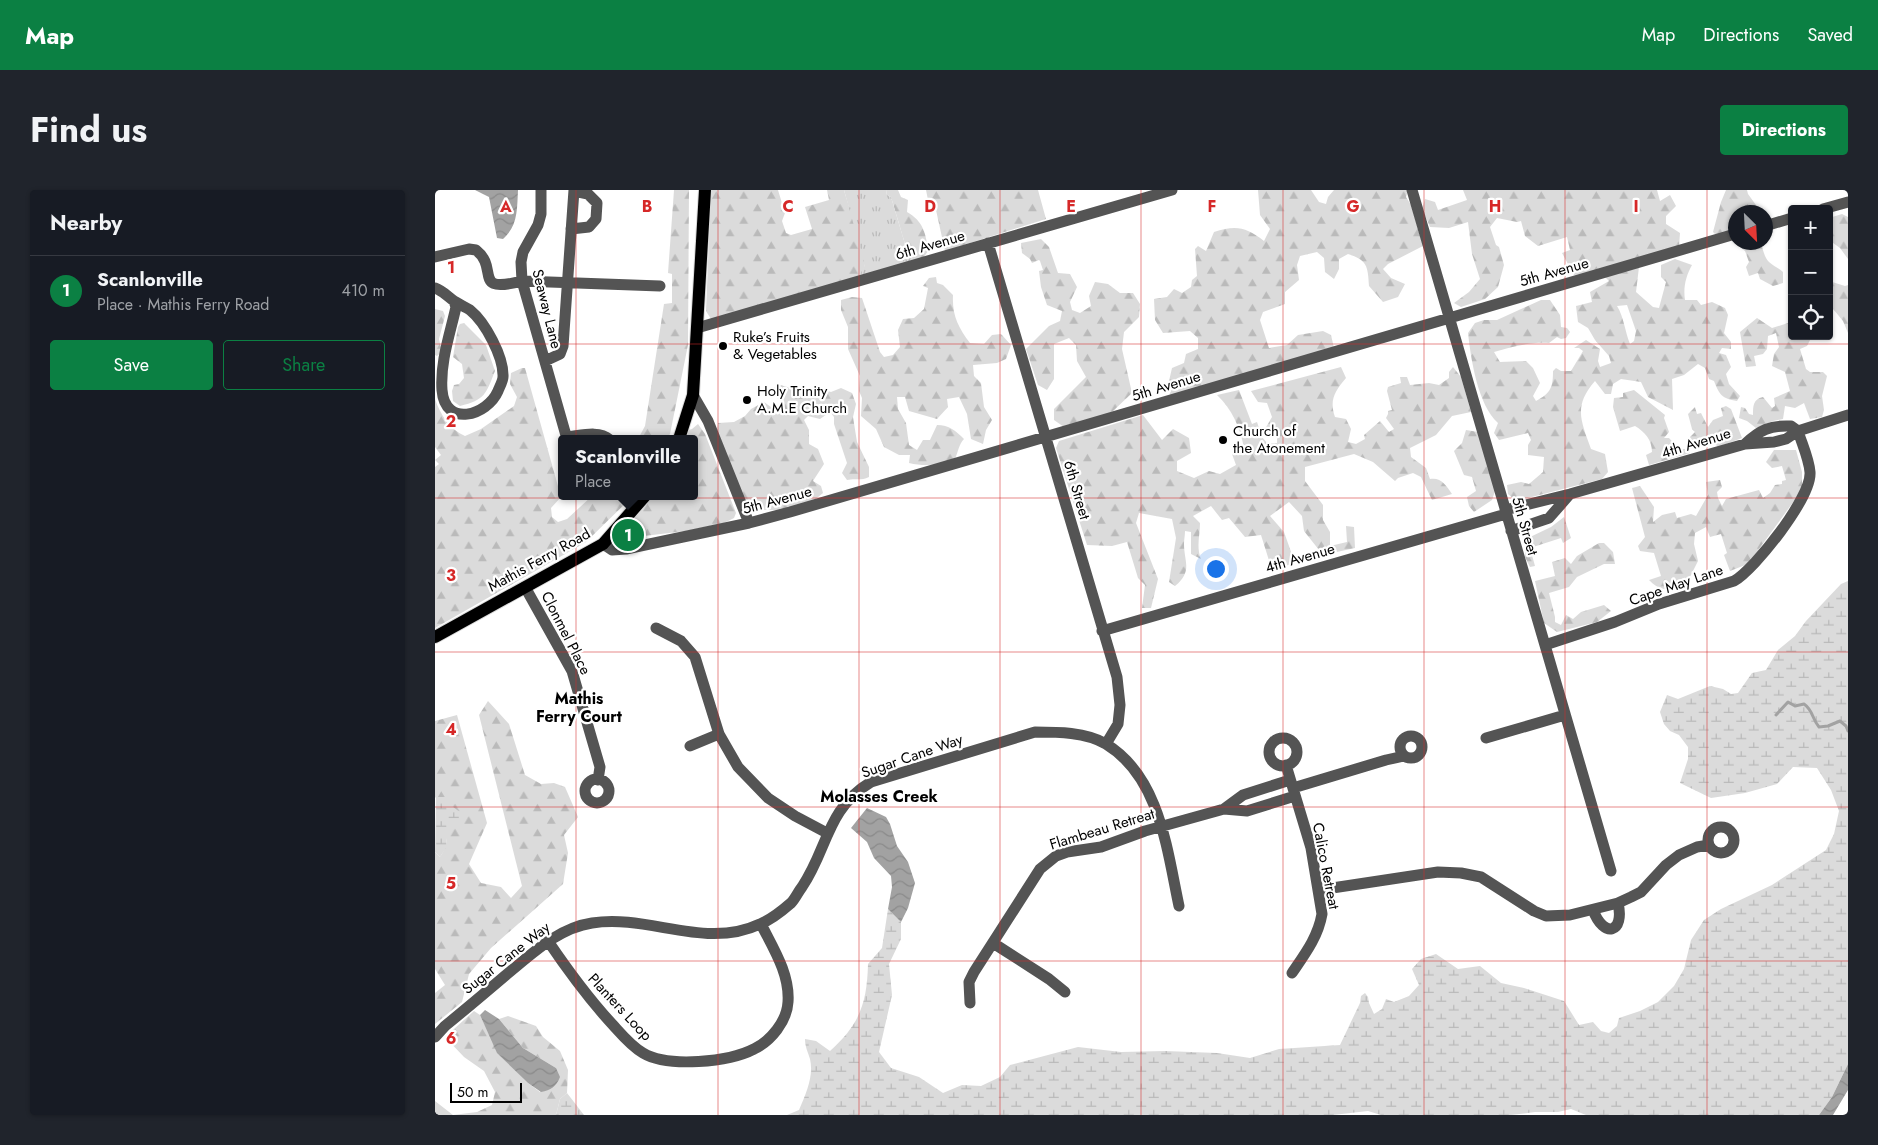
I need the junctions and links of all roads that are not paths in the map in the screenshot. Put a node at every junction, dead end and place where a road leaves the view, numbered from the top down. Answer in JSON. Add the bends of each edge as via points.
{"nodes":[{"id":1,"x":541,"y":190,"type":"edge"},
{"id":2,"x":705,"y":190,"type":"edge"},
{"id":3,"x":1172,"y":190,"type":"edge"},
{"id":4,"x":1412,"y":190,"type":"edge"},
{"id":5,"x":574,"y":191,"type":"edge"},
{"id":6,"x":1848,"y":202,"type":"edge"},
{"id":7,"x":1833,"y":206,"type":"edge"},
{"id":8,"x":1788,"y":219,"type":"edge"},
{"id":9,"x":1773,"y":224,"type":"edge"},
{"id":10,"x":571,"y":229,"type":"junction"},
{"id":11,"x":1728,"y":236,"type":"edge"},
{"id":12,"x":988,"y":243,"type":"junction"},
{"id":13,"x":435,"y":257,"type":"edge"},
{"id":14,"x":522,"y":281,"type":"junction"},
{"id":15,"x":568,"y":283,"type":"junction"},
{"id":16,"x":660,"y":286,"type":"dead end"},
{"id":17,"x":435,"y":288,"type":"edge"},
{"id":18,"x":454,"y":301,"type":"junction"},
{"id":19,"x":1449,"y":318,"type":"junction"},
{"id":20,"x":697,"y":328,"type":"junction"},
{"id":21,"x":545,"y":362,"type":"junction"},
{"id":22,"x":693,"y":396,"type":"junction"},
{"id":23,"x":1848,"y":416,"type":"edge"},
{"id":24,"x":1798,"y":431,"type":"junction"},
{"id":25,"x":566,"y":435,"type":"edge"},
{"id":26,"x":680,"y":435,"type":"edge"},
{"id":27,"x":1047,"y":438,"type":"junction"},
{"id":28,"x":1570,"y":494,"type":"junction"},
{"id":29,"x":642,"y":500,"type":"edge"},
{"id":30,"x":1505,"y":512,"type":"junction"},
{"id":31,"x":749,"y":524,"type":"junction"},
{"id":32,"x":1511,"y":531,"type":"junction"},
{"id":33,"x":603,"y":544,"type":"junction"},
{"id":34,"x":525,"y":587,"type":"junction"},
{"id":35,"x":656,"y":628,"type":"dead end"},
{"id":36,"x":1102,"y":631,"type":"junction"},
{"id":37,"x":435,"y":637,"type":"edge"},
{"id":38,"x":1545,"y":645,"type":"junction"},
{"id":39,"x":1565,"y":715,"type":"junction"},
{"id":40,"x":719,"y":734,"type":"junction"},
{"id":41,"x":1486,"y":738,"type":"dead end"},
{"id":42,"x":1106,"y":744,"type":"junction"},
{"id":43,"x":689,"y":746,"type":"dead end"},
{"id":44,"x":1404,"y":756,"type":"dead end"},
{"id":45,"x":1286,"y":765,"type":"dead end"},
{"id":46,"x":598,"y":780,"type":"dead end"},
{"id":47,"x":1293,"y":788,"type":"junction"},
{"id":48,"x":1224,"y":809,"type":"junction"},
{"id":49,"x":1161,"y":827,"type":"junction"},
{"id":50,"x":827,"y":833,"type":"junction"},
{"id":51,"x":1709,"y":846,"type":"dead end"},
{"id":52,"x":1611,"y":871,"type":"dead end"},
{"id":53,"x":1319,"y":890,"type":"junction"},
{"id":54,"x":1618,"y":903,"type":"junction"},
{"id":55,"x":1179,"y":906,"type":"dead end"},
{"id":56,"x":1593,"y":910,"type":"junction"},
{"id":57,"x":761,"y":924,"type":"junction"},
{"id":58,"x":548,"y":941,"type":"junction"},
{"id":59,"x":993,"y":943,"type":"junction"},
{"id":60,"x":1292,"y":973,"type":"dead end"},
{"id":61,"x":1065,"y":992,"type":"dead end"},
{"id":62,"x":970,"y":1002,"type":"dead end"},
{"id":63,"x":435,"y":1037,"type":"edge"}],
"edges":[{"from":1,"to":14,"type":"street","name":"Seaway Lane","via":[[538,225],[523,252]]},
{"from":2,"to":20,"type":"main road"},
{"from":3,"to":12,"type":"street","name":"6th Avenue"},
{"from":4,"to":19,"type":"street","name":"5th Street"},
{"from":5,"to":10,"type":"street"},
{"from":5,"to":10,"type":"street","via":[[588,194],[597,203],[596,219],[589,228]]},
{"from":6,"to":7,"type":"street"},
{"from":8,"to":9,"type":"street"},
{"from":10,"to":15,"type":"street"},
{"from":11,"to":19,"type":"street","name":"5th Avenue"},
{"from":12,"to":20,"type":"street","name":"6th Avenue"},
{"from":12,"to":27,"type":"street","name":"6th Street"},
{"from":13,"to":14,"type":"street","via":[[473,249],[482,256],[491,283],[500,286]]},
{"from":14,"to":15,"type":"street"},
{"from":14,"to":21,"type":"street","name":"Seaway Lane"},
{"from":15,"to":16,"type":"street"},
{"from":15,"to":21,"type":"street","via":[[563,346],[560,354]]},
{"from":17,"to":18,"type":"street"},
{"from":18,"to":18,"type":"street","via":[[456,307],[443,369],[442,392],[448,407],[465,416],[483,408],[497,394],[503,377],[499,355],[485,326],[470,310]]},
{"from":19,"to":27,"type":"street","name":"5th Avenue"},
{"from":19,"to":30,"type":"street","name":"5th Street"},
{"from":20,"to":22,"type":"main road"},
{"from":21,"to":25,"type":"street","name":"Seaway Lane"},
{"from":22,"to":26,"type":"main road"},
{"from":22,"to":31,"type":"street","via":[[708,421]]},
{"from":23,"to":24,"type":"street","name":"4th Avenue"},
{"from":24,"to":28,"type":"street","name":"4th Avenue","via":[[1786,439],[1745,444]]},
{"from":24,"to":38,"type":"street","name":"Cape May Lane","via":[[1810,472],[1805,494],[1753,567],[1743,576]]},
{"from":27,"to":31,"type":"street","name":"5th Avenue"},
{"from":27,"to":36,"type":"street","name":"6th Street"},
{"from":28,"to":30,"type":"street","name":"4th Avenue"},
{"from":28,"to":32,"type":"street","via":[[1549,518]]},
{"from":29,"to":33,"type":"main road","name":"Mathis Ferry Road"},
{"from":30,"to":32,"type":"street","name":"5th Street"},
{"from":30,"to":36,"type":"street","name":"4th Avenue"},
{"from":31,"to":33,"type":"street","name":"5th Avenue","via":[[625,550],[612,550]]},
{"from":32,"to":38,"type":"street","name":"5th Street"},
{"from":33,"to":34,"type":"main road","name":"Mathis Ferry Road"},
{"from":34,"to":37,"type":"main road","name":"Mathis Ferry Road"},
{"from":34,"to":46,"type":"street","name":"Clonmel Place","via":[[572,671],[600,766]]},
{"from":35,"to":40,"type":"street","via":[[681,641],[695,657]]},
{"from":36,"to":42,"type":"street","name":"6th Street","via":[[1117,677],[1120,705],[1117,724]]},
{"from":38,"to":39,"type":"street","name":"5th Street"},
{"from":39,"to":41,"type":"street"},
{"from":39,"to":52,"type":"street","name":"5th Street"},
{"from":40,"to":43,"type":"street"},
{"from":40,"to":50,"type":"street","via":[[738,767],[768,798]]},
{"from":42,"to":49,"type":"street","name":"Sugar Cane Way","via":[[1129,763],[1144,783]]},
{"from":42,"to":50,"type":"street","name":"Sugar Cane Way","via":[[1076,735],[1035,732],[871,782],[844,804]]},
{"from":44,"to":47,"type":"street","name":"Flambeau Retreat"},
{"from":45,"to":47,"type":"street","name":"Calico Retreat"},
{"from":47,"to":48,"type":"street","via":[[1243,795]]},
{"from":47,"to":48,"type":"street","name":"Flambeau Retreat","via":[[1247,811]]},
{"from":47,"to":53,"type":"street","name":"Calico Retreat","via":[[1311,848]]},
{"from":48,"to":49,"type":"street","name":"Flambeau Retreat"},
{"from":49,"to":55,"type":"street","name":"Sugar Cane Way"},
{"from":49,"to":59,"type":"street","name":"Flambeau Retreat","via":[[1101,847],[1056,856],[1046,863]]},
{"from":50,"to":57,"type":"street","name":"Sugar Cane Way","via":[[808,878],[792,902]]},
{"from":51,"to":54,"type":"street","via":[[1697,847],[1679,856],[1641,892]]},
{"from":53,"to":56,"type":"street","via":[[1456,872],[1481,877],[1546,916]]},
{"from":53,"to":60,"type":"street","name":"Calico Retreat","via":[[1320,924],[1313,942]]},
{"from":54,"to":56,"type":"street"},
{"from":54,"to":56,"type":"street","via":[[1621,918],[1613,928],[1602,926]]},
{"from":57,"to":58,"type":"street","name":"Sugar Cane Way","via":[[737,932],[695,934],[613,921],[591,923]]},
{"from":57,"to":58,"type":"street","name":"Planters Loop","via":[[785,974],[788,1003],[784,1018],[766,1042],[753,1050],[724,1058],[687,1062],[654,1059],[630,1043],[577,985]]},
{"from":58,"to":63,"type":"street","name":"Sugar Cane Way"},
{"from":59,"to":61,"type":"street"},
{"from":59,"to":62,"type":"street","name":"Flambeau Retreat","via":[[969,982]]}]}
